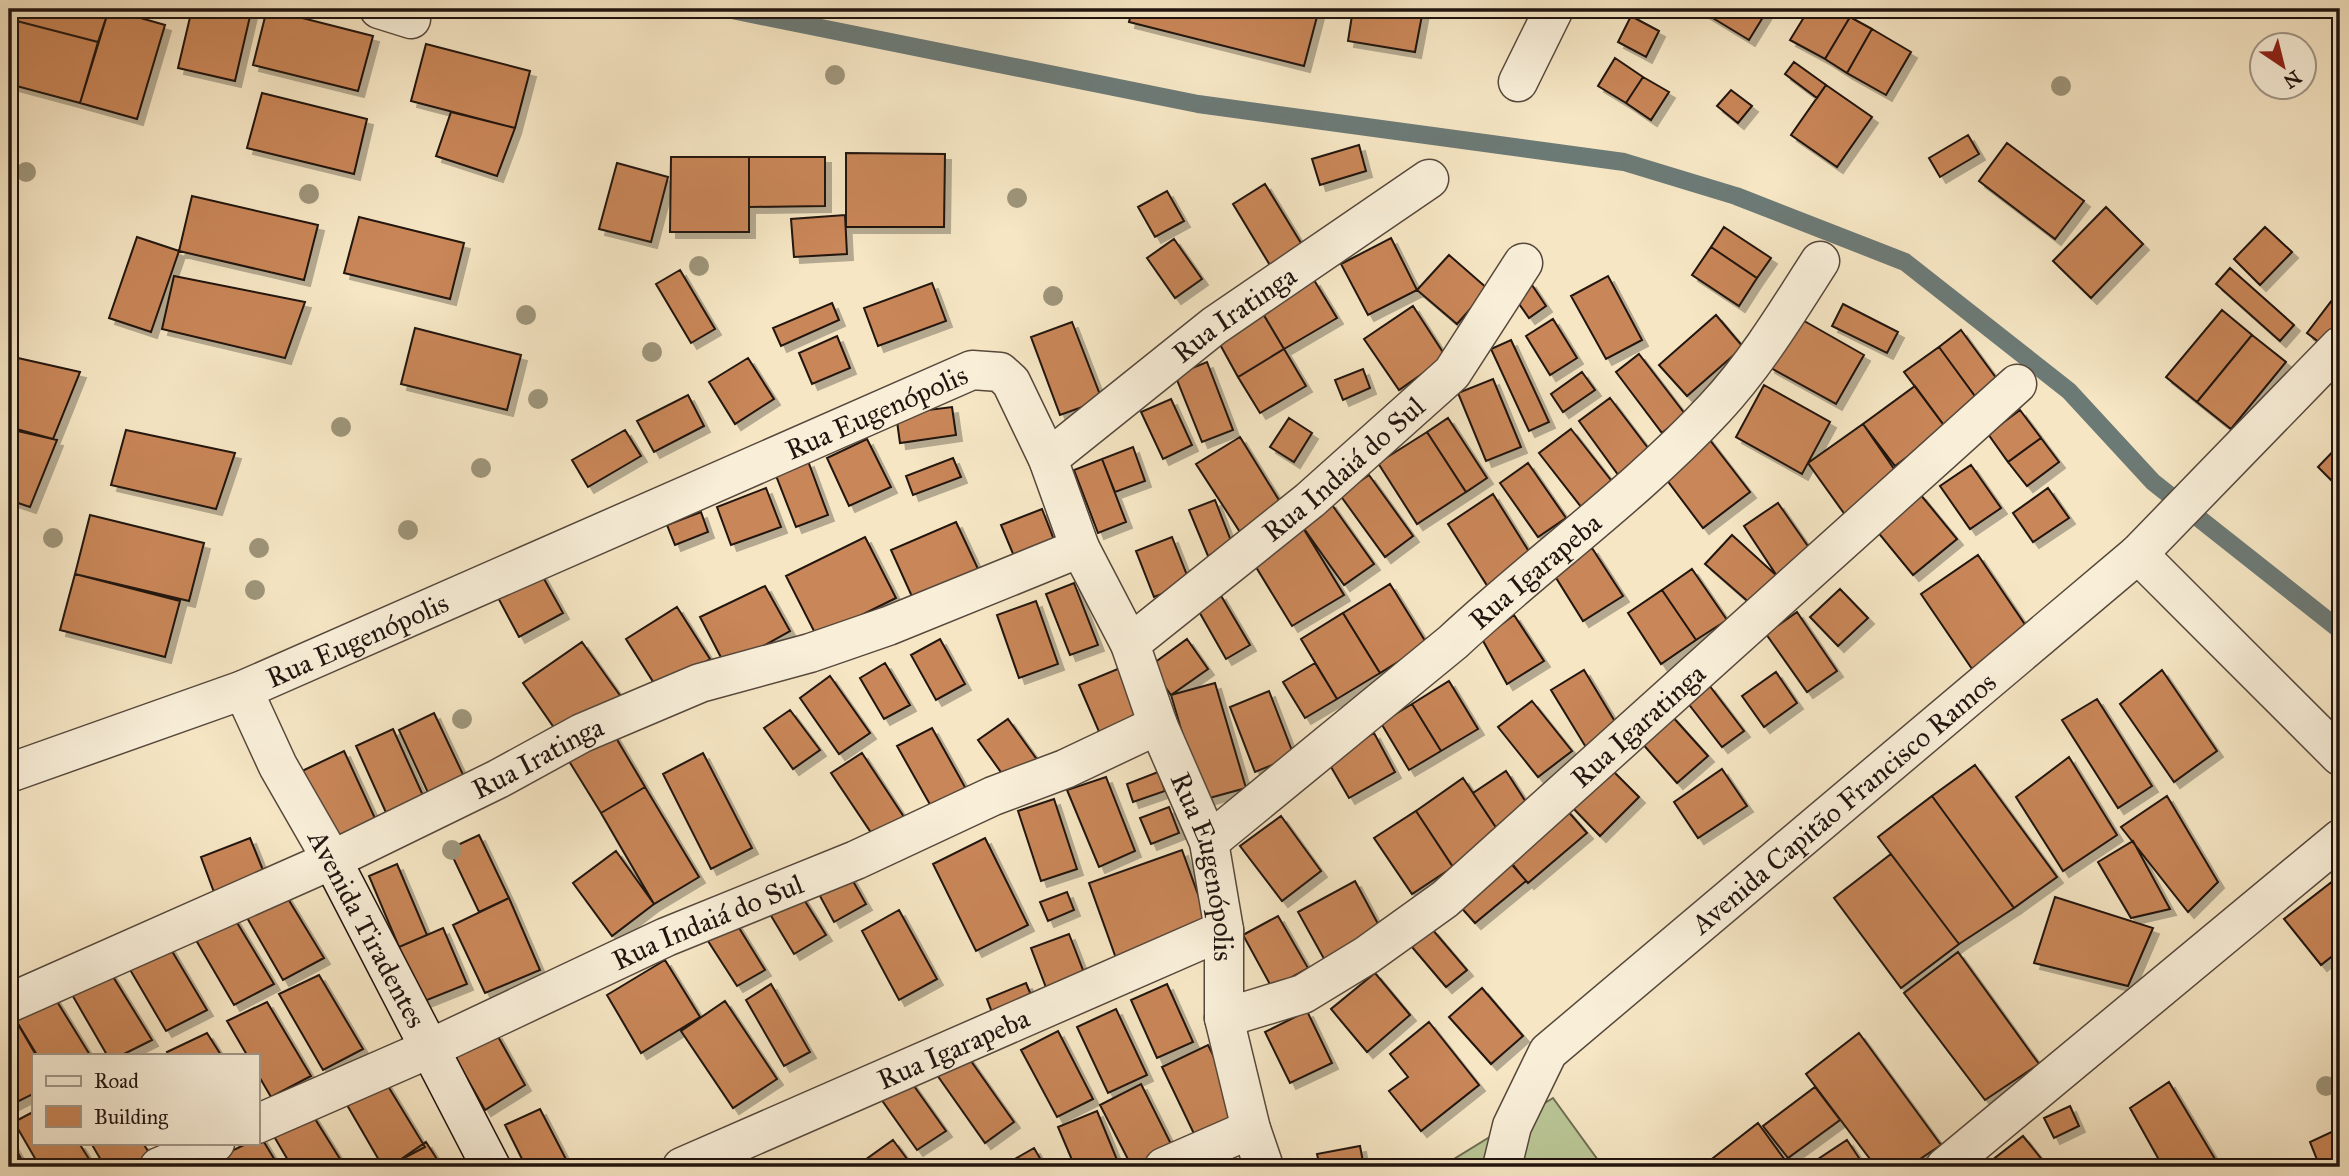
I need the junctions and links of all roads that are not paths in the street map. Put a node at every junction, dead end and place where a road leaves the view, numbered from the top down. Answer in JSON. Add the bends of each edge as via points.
{"nodes":[{"id":1,"x":1554,"y":9,"type":"edge"},
{"id":2,"x":1518,"y":82,"type":"dead end"},
{"id":3,"x":1429,"y":179,"type":"dead end"},
{"id":4,"x":1820,"y":261,"type":"dead end"},
{"id":5,"x":1523,"y":263,"type":"dead end"},
{"id":6,"x":2340,"y":346,"type":"edge"},
{"id":7,"x":2017,"y":384,"type":"dead end"},
{"id":8,"x":1048,"y":459,"type":"junction"},
{"id":9,"x":1080,"y":548,"type":"junction"},
{"id":10,"x":2138,"y":554,"type":"junction"},
{"id":11,"x":1130,"y":644,"type":"junction"},
{"id":12,"x":243,"y":690,"type":"junction"},
{"id":13,"x":1158,"y":725,"type":"junction"},
{"id":14,"x":2340,"y":756,"type":"edge"},
{"id":15,"x":9,"y":773,"type":"edge"},
{"id":16,"x":2340,"y":839,"type":"edge"},
{"id":17,"x":1209,"y":842,"type":"junction"},
{"id":18,"x":332,"y":860,"type":"junction"},
{"id":19,"x":1224,"y":930,"type":"junction"},
{"id":20,"x":9,"y":1003,"type":"edge"},
{"id":21,"x":1224,"y":1018,"type":"junction"},
{"id":22,"x":431,"y":1048,"type":"junction"},
{"id":23,"x":259,"y":1123,"type":"edge"},
{"id":24,"x":1251,"y":1129,"type":"junction"},
{"id":25,"x":213,"y":1144,"type":"edge"},
{"id":26,"x":159,"y":1167,"type":"edge"},
{"id":27,"x":492,"y":1167,"type":"edge"},
{"id":28,"x":682,"y":1167,"type":"edge"},
{"id":29,"x":1164,"y":1167,"type":"edge"},
{"id":30,"x":1264,"y":1167,"type":"edge"},
{"id":31,"x":1502,"y":1167,"type":"edge"},
{"id":32,"x":1945,"y":1167,"type":"edge"}],
"edges":[{"from":1,"to":2,"type":"street"},
{"from":3,"to":8,"type":"street","name":"Rua Iratinga","via":[[1214,326]]},
{"from":4,"to":17,"type":"street","name":"Rua Igarapeba","via":[[1768,342],[1716,407],[1632,491]]},
{"from":5,"to":11,"type":"street","name":"Rua Indaiá do Sul","via":[[1452,373],[1310,500]]},
{"from":6,"to":10,"type":"street","name":"Avenida Capitão Francisco Ramos"},
{"from":7,"to":21,"type":"street","name":"Rua Igaratinga","via":[[1445,899],[1303,994]]},
{"from":8,"to":9,"type":"street","name":"Rua Eugenópolis"},
{"from":8,"to":12,"type":"street","name":"Rua Eugenópolis","via":[[1011,382],[1000,372],[972,370]]},
{"from":9,"to":11,"type":"street","name":"Rua Eugenópolis"},
{"from":9,"to":18,"type":"street","name":"Rua Iratinga","via":[[836,644],[700,683],[582,733]]},
{"from":10,"to":14,"type":"street"},
{"from":10,"to":31,"type":"street","name":"Avenida Capitão Francisco Ramos","via":[[1548,1052],[1512,1126]]},
{"from":11,"to":13,"type":"street","name":"Rua Eugenópolis"},
{"from":12,"to":15,"type":"street","name":"Rua Eugenópolis"},
{"from":12,"to":18,"type":"street","name":"Avenida Tiradentes","via":[[278,766]]},
{"from":13,"to":17,"type":"street","name":"Rua Eugenópolis"},
{"from":13,"to":22,"type":"street","name":"Rua Indaiá do Sul","via":[[856,860],[666,937]]},
{"from":16,"to":32,"type":"street"},
{"from":17,"to":19,"type":"street","name":"Rua Eugenópolis"},
{"from":18,"to":20,"type":"street","name":"Rua Iratinga"},
{"from":18,"to":22,"type":"street","name":"Avenida Tiradentes"},
{"from":19,"to":21,"type":"street","name":"Rua Eugenópolis"},
{"from":19,"to":28,"type":"street","name":"Rua Igarapeba"},
{"from":21,"to":24,"type":"street","name":"Rua Eugenópolis"},
{"from":22,"to":23,"type":"street","name":"Rua Indaiá do Sul"},
{"from":22,"to":27,"type":"street","name":"Avenida Tiradentes"},
{"from":24,"to":29,"type":"street"},
{"from":24,"to":30,"type":"street","name":"Rua Eugenópolis"},
{"from":25,"to":26,"type":"street"}]}
